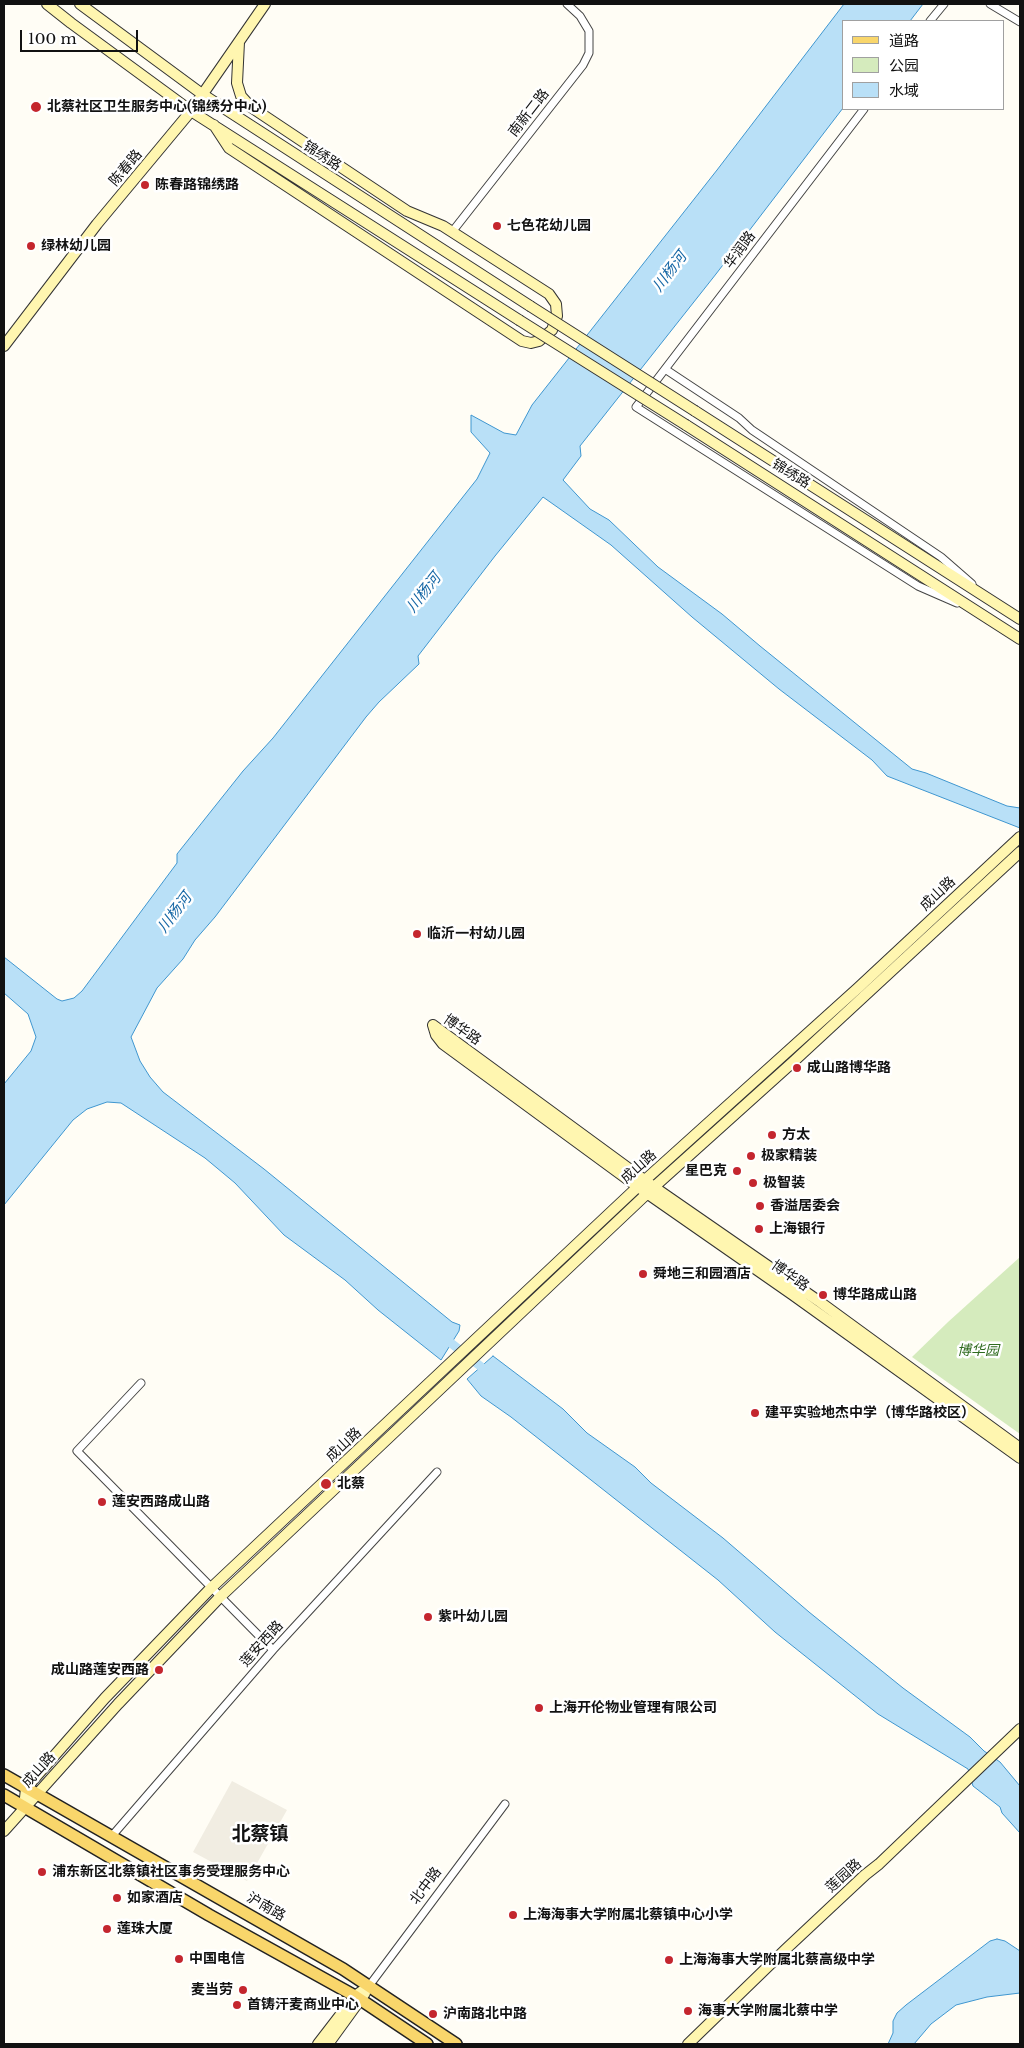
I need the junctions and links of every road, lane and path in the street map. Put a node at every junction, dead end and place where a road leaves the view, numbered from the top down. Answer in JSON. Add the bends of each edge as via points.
{"nodes":[{"id":1,"x":47,"y":4,"type":"edge"},
{"id":2,"x":80,"y":4,"type":"edge"},
{"id":3,"x":265,"y":4,"type":"edge"},
{"id":4,"x":568,"y":4,"type":"edge"},
{"id":5,"x":944,"y":4,"type":"edge"},
{"id":6,"x":990,"y":4,"type":"edge"},
{"id":7,"x":931,"y":20,"type":"edge"},
{"id":8,"x":1020,"y":22,"type":"edge"},
{"id":9,"x":239,"y":42,"type":"junction"},
{"id":10,"x":202,"y":94,"type":"junction"},
{"id":11,"x":863,"y":110,"type":"edge"},
{"id":12,"x":191,"y":111,"type":"junction"},
{"id":13,"x":214,"y":125,"type":"junction"},
{"id":14,"x":452,"y":232,"type":"junction"},
{"id":15,"x":4,"y":346,"type":"edge"},
{"id":16,"x":665,"y":369,"type":"junction"},
{"id":17,"x":989,"y":599,"type":"junction"},
{"id":18,"x":978,"y":611,"type":"junction"},
{"id":19,"x":1020,"y":619,"type":"edge"},
{"id":20,"x":1020,"y":639,"type":"edge"},
{"id":21,"x":1020,"y":837,"type":"edge"},
{"id":22,"x":1020,"y":852,"type":"edge"},
{"id":23,"x":641,"y":1184,"type":"junction"},
{"id":24,"x":650,"y":1190,"type":"junction"},
{"id":25,"x":489,"y":1335,"type":"junction"},
{"id":26,"x":446,"y":1375,"type":"junction"},
{"id":27,"x":141,"y":1383,"type":"dead end"},
{"id":28,"x":1020,"y":1448,"type":"edge"},
{"id":29,"x":1020,"y":1458,"type":"edge"},
{"id":30,"x":437,"y":1472,"type":"dead end"},
{"id":31,"x":211,"y":1588,"type":"junction"},
{"id":32,"x":220,"y":1597,"type":"junction"},
{"id":33,"x":273,"y":1650,"type":"junction"},
{"id":34,"x":1020,"y":1729,"type":"edge"},
{"id":35,"x":4,"y":1775,"type":"edge"},
{"id":36,"x":31,"y":1791,"type":"junction"},
{"id":37,"x":4,"y":1795,"type":"edge"},
{"id":38,"x":505,"y":1804,"type":"dead end"},
{"id":39,"x":24,"y":1808,"type":"junction"},
{"id":40,"x":4,"y":1831,"type":"edge"},
{"id":41,"x":111,"y":1837,"type":"junction"},
{"id":42,"x":369,"y":1986,"type":"junction"},
{"id":43,"x":359,"y":1998,"type":"junction"},
{"id":44,"x":318,"y":2044,"type":"edge"},
{"id":45,"x":328,"y":2044,"type":"edge"},
{"id":46,"x":426,"y":2044,"type":"edge"},
{"id":47,"x":456,"y":2044,"type":"edge"},
{"id":48,"x":688,"y":2044,"type":"edge"}],
"edges":[{"from":1,"to":12,"type":"main road","name":"锦绣路"},
{"from":2,"to":10,"type":"main road","name":"锦绣路"},
{"from":3,"to":9,"type":"main road","name":"陈春路"},
{"from":4,"to":14,"type":"street","name":"南新二路","via":[[589,32],[589,53],[583,65]]},
{"from":5,"to":7,"type":"street"},
{"from":6,"to":8,"type":"street"},
{"from":9,"to":10,"type":"main road","name":"陈春路"},
{"from":9,"to":14,"type":"main road","name":"锦绣路","via":[[237,83],[241,96],[252,107],[407,211]]},
{"from":10,"to":12,"type":"main road","name":"陈春路"},
{"from":10,"to":17,"type":"main road","name":"锦绣路","bridge":true},
{"from":11,"to":16,"type":"street","name":"华润路"},
{"from":12,"to":13,"type":"main road","name":"锦绣路"},
{"from":12,"to":15,"type":"main road","name":"陈春路","via":[[97,224]]},
{"from":13,"to":14,"type":"main road","name":"锦绣路","via":[[229,148],[522,341],[539,341],[548,334],[557,316],[556,304],[549,294]]},
{"from":13,"to":18,"type":"main road","name":"锦绣路","bridge":true},
{"from":16,"to":17,"type":"street","via":[[941,557]]},
{"from":16,"to":18,"type":"street","name":"华润路","via":[[636,407],[918,586]]},
{"from":17,"to":19,"type":"main road","name":"锦绣路"},
{"from":18,"to":20,"type":"main road","name":"锦绣路"},
{"from":21,"to":23,"type":"main road","name":"成山路"},
{"from":22,"to":24,"type":"main road","name":"成山路"},
{"from":23,"to":23,"type":"main road","name":"博华路","via":[[433,1025],[443,1044]]},
{"from":23,"to":24,"type":"main road","name":"博华路"},
{"from":23,"to":25,"type":"main road","name":"成山路"},
{"from":24,"to":25,"type":"main road","name":"成山路"},
{"from":24,"to":28,"type":"main road","name":"博华路","via":[[820,1302]]},
{"from":24,"to":29,"type":"main road","name":"博华路"},
{"from":25,"to":26,"type":"main road","name":"成山路"},
{"from":26,"to":31,"type":"main road","name":"成山路"},
{"from":26,"to":32,"type":"main road","name":"成山路"},
{"from":27,"to":31,"type":"street","via":[[77,1451]]},
{"from":30,"to":33,"type":"street","name":"莲安西路"},
{"from":31,"to":32,"type":"street"},
{"from":31,"to":36,"type":"main road","name":"成山路","via":[[105,1698]]},
{"from":32,"to":33,"type":"street"},
{"from":32,"to":36,"type":"main road","name":"成山路"},
{"from":33,"to":41,"type":"street","name":"莲安西路"},
{"from":34,"to":48,"type":"main road","name":"莲园路"},
{"from":35,"to":36,"type":"main road","name":"沪南路"},
{"from":36,"to":39,"type":"main road","name":"成山路"},
{"from":36,"to":41,"type":"main road","name":"沪南路"},
{"from":37,"to":39,"type":"main road"},
{"from":38,"to":42,"type":"street","name":"北中路"},
{"from":39,"to":40,"type":"main road","name":"成山路"},
{"from":39,"to":43,"type":"main road"},
{"from":41,"to":42,"type":"main road","name":"沪南路"},
{"from":42,"to":43,"type":"main road","name":"北中路"},
{"from":42,"to":47,"type":"main road","name":"沪南路"},
{"from":43,"to":44,"type":"main road","name":"北中路"},
{"from":43,"to":45,"type":"main road","name":"北中路"},
{"from":43,"to":46,"type":"main road"}]}
